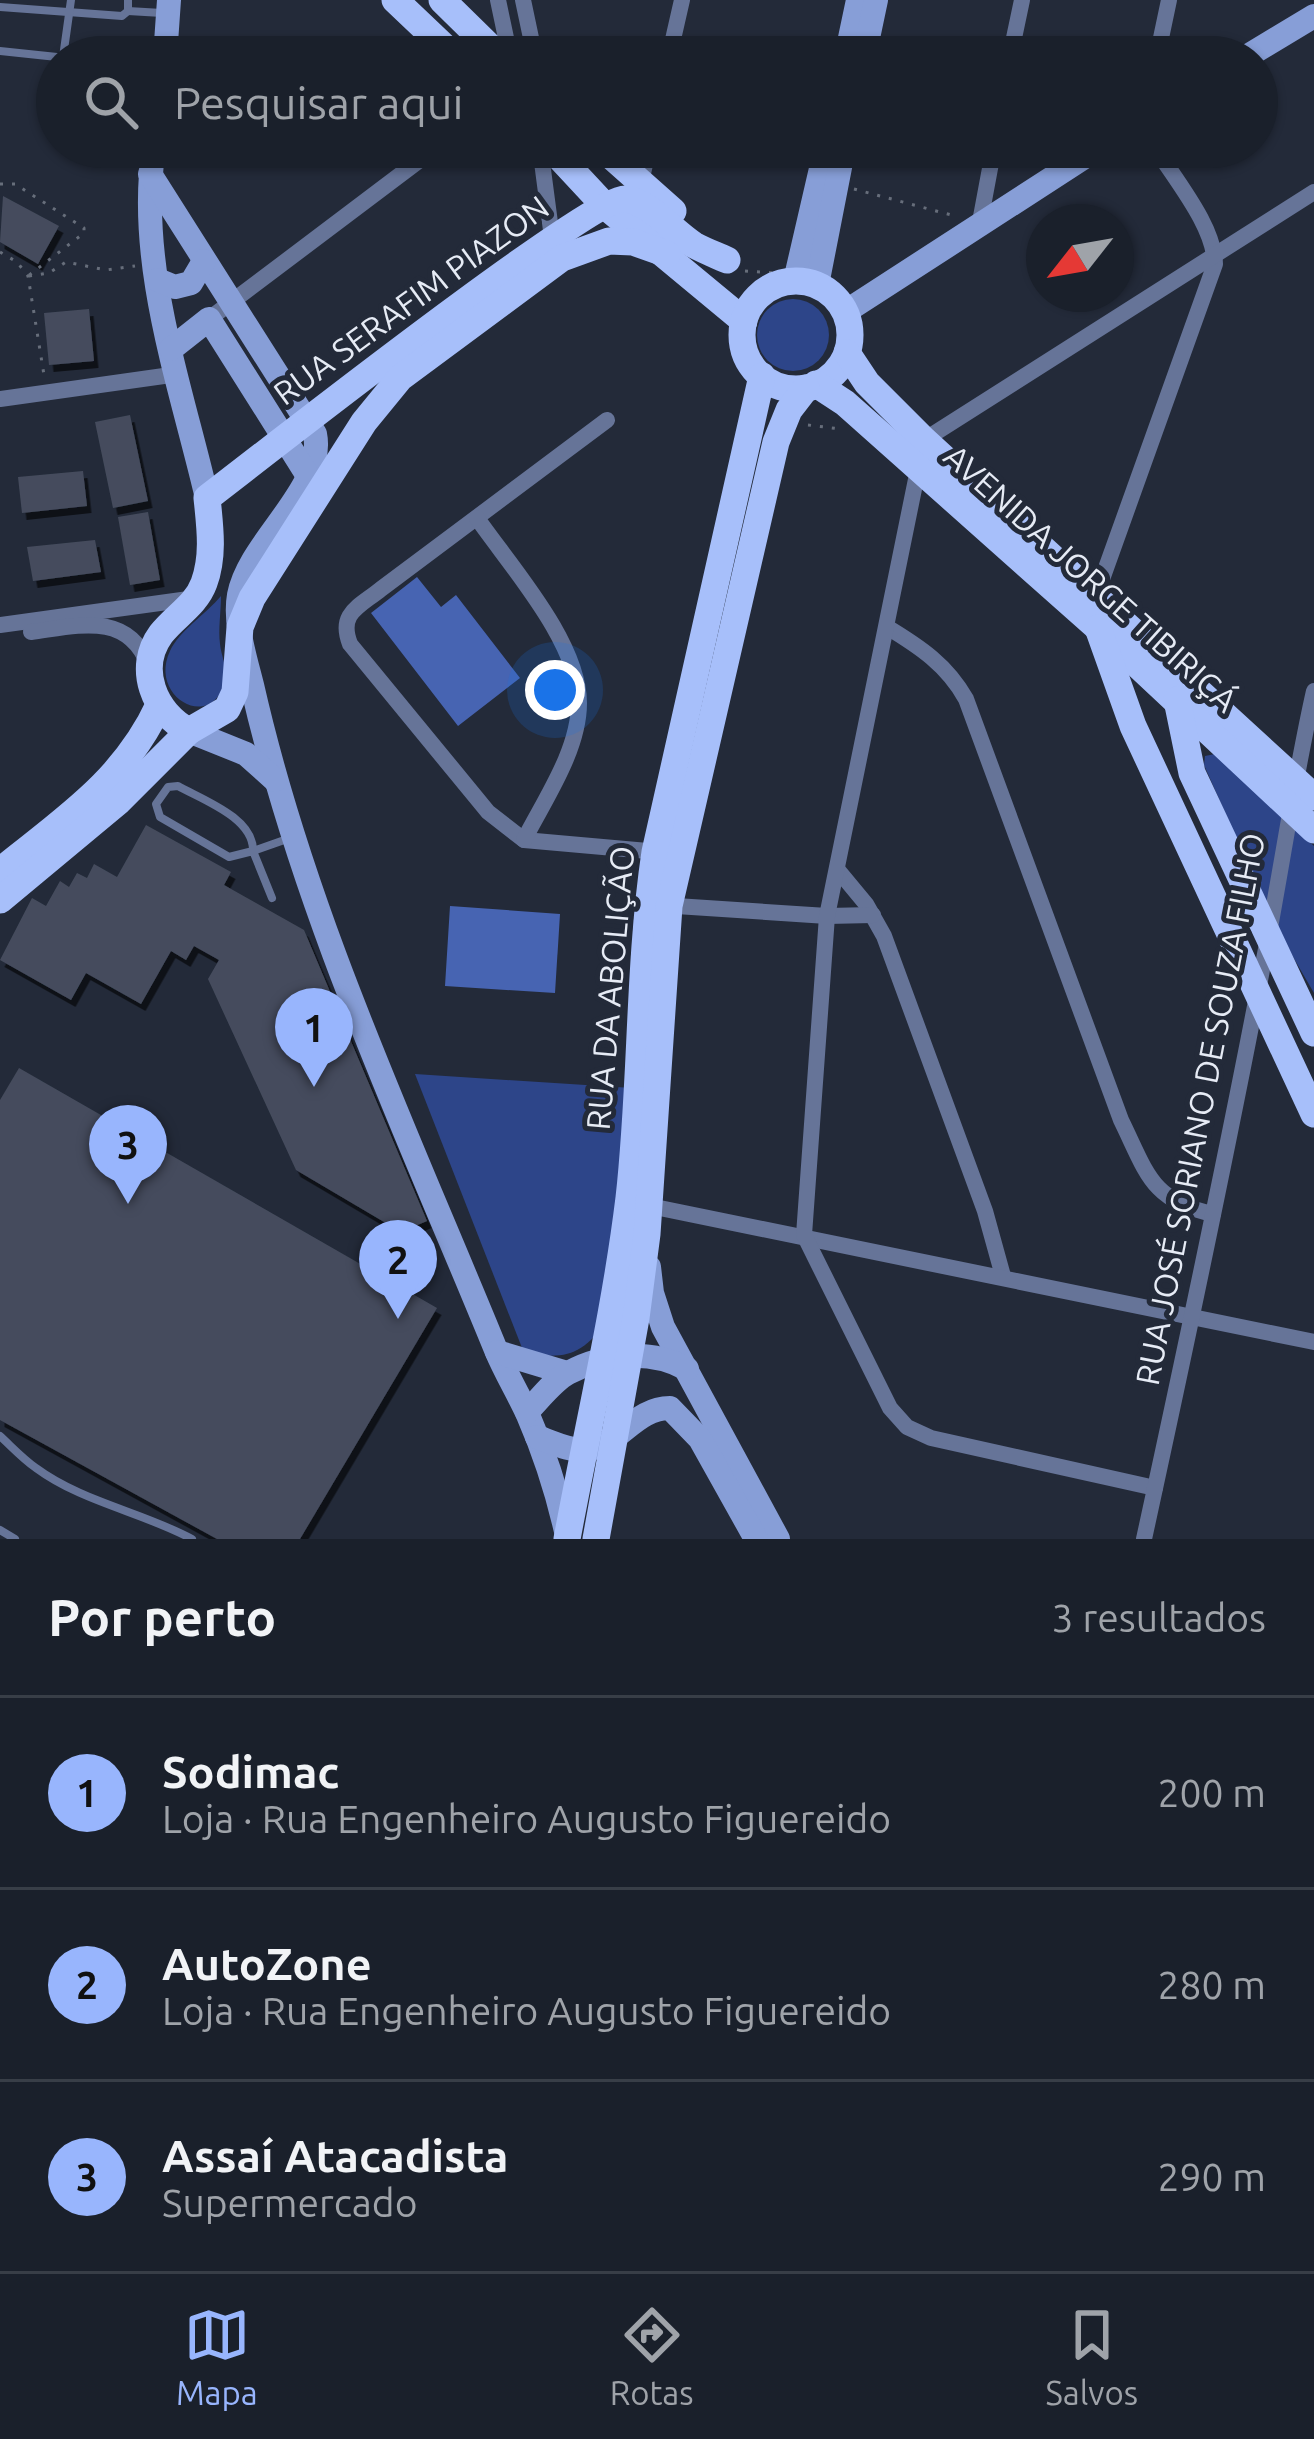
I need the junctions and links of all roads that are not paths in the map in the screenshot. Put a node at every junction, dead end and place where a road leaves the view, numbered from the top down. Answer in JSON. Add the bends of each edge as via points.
{"nodes":[{"id":1,"x":395,"y":0,"type":"edge"},
{"id":2,"x":442,"y":0,"type":"edge"},
{"id":3,"x":498,"y":0,"type":"edge"},
{"id":4,"x":523,"y":0,"type":"edge"},
{"id":5,"x":682,"y":0,"type":"edge"},
{"id":6,"x":858,"y":0,"type":"edge"},
{"id":7,"x":876,"y":0,"type":"edge"},
{"id":8,"x":1022,"y":0,"type":"edge"},
{"id":9,"x":1169,"y":0,"type":"edge"},
{"id":10,"x":70,"y":5,"type":"edge"},
{"id":11,"x":128,"y":6,"type":"edge"},
{"id":12,"x":0,"y":7,"type":"edge"},
{"id":13,"x":168,"y":7,"type":"edge"},
{"id":14,"x":1314,"y":16,"type":"edge"},
{"id":15,"x":64,"y":36,"type":"edge"},
{"id":16,"x":433,"y":36,"type":"edge"},
{"id":17,"x":479,"y":36,"type":"edge"},
{"id":18,"x":505,"y":36,"type":"edge"},
{"id":19,"x":531,"y":36,"type":"edge"},
{"id":20,"x":674,"y":36,"type":"edge"},
{"id":21,"x":850,"y":36,"type":"edge"},
{"id":22,"x":868,"y":36,"type":"edge"},
{"id":23,"x":1014,"y":36,"type":"edge"},
{"id":24,"x":1161,"y":36,"type":"edge"},
{"id":25,"x":1278,"y":38,"type":"edge"},
{"id":26,"x":0,"y":51,"type":"edge"},
{"id":27,"x":36,"y":55,"type":"edge"},
{"id":28,"x":151,"y":168,"type":"edge"},
{"id":29,"x":409,"y":168,"type":"edge"},
{"id":30,"x":543,"y":168,"type":"edge"},
{"id":31,"x":570,"y":168,"type":"edge"},
{"id":32,"x":625,"y":168,"type":"edge"},
{"id":33,"x":644,"y":168,"type":"edge"},
{"id":34,"x":821,"y":168,"type":"edge"},
{"id":35,"x":839,"y":168,"type":"edge"},
{"id":36,"x":990,"y":168,"type":"edge"},
{"id":37,"x":1066,"y":168,"type":"edge"},
{"id":38,"x":1166,"y":168,"type":"edge"},
{"id":39,"x":150,"y":174,"type":"junction"},
{"id":40,"x":641,"y":182,"type":"junction"},
{"id":41,"x":1314,"y":191,"type":"edge"},
{"id":42,"x":604,"y":205,"type":"junction"},
{"id":43,"x":980,"y":222,"type":"junction"},
{"id":44,"x":552,"y":238,"type":"junction"},
{"id":45,"x":199,"y":252,"type":"junction"},
{"id":46,"x":1215,"y":253,"type":"junction"},
{"id":47,"x":667,"y":254,"type":"junction"},
{"id":48,"x":733,"y":264,"type":"junction"},
{"id":49,"x":156,"y":272,"type":"junction"},
{"id":50,"x":796,"y":278,"type":"junction"},
{"id":51,"x":230,"y":302,"type":"junction"},
{"id":52,"x":845,"y":313,"type":"junction"},
{"id":53,"x":209,"y":320,"type":"junction"},
{"id":54,"x":744,"y":321,"type":"junction"},
{"id":55,"x":170,"y":349,"type":"junction"},
{"id":56,"x":847,"y":353,"type":"junction"},
{"id":57,"x":178,"y":374,"type":"junction"},
{"id":58,"x":762,"y":376,"type":"junction"},
{"id":59,"x":811,"y":386,"type":"junction"},
{"id":60,"x":0,"y":399,"type":"edge"},
{"id":61,"x":608,"y":420,"type":"dead end"},
{"id":62,"x":298,"y":428,"type":"junction"},
{"id":63,"x":924,"y":440,"type":"junction"},
{"id":64,"x":918,"y":470,"type":"junction"},
{"id":65,"x":207,"y":498,"type":"junction"},
{"id":66,"x":477,"y":518,"type":"junction"},
{"id":67,"x":1096,"y":596,"type":"junction"},
{"id":68,"x":197,"y":598,"type":"junction"},
{"id":69,"x":0,"y":625,"type":"edge"},
{"id":70,"x":240,"y":627,"type":"junction"},
{"id":71,"x":887,"y":627,"type":"junction"},
{"id":72,"x":1098,"y":628,"type":"junction"},
{"id":73,"x":0,"y":636,"type":"edge"},
{"id":74,"x":150,"y":669,"type":"junction"},
{"id":75,"x":1314,"y":691,"type":"edge"},
{"id":76,"x":1182,"y":692,"type":"junction"},
{"id":77,"x":159,"y":705,"type":"junction"},
{"id":78,"x":188,"y":731,"type":"junction"},
{"id":79,"x":1216,"y":738,"type":"junction"},
{"id":80,"x":1192,"y":772,"type":"junction"},
{"id":81,"x":277,"y":781,"type":"junction"},
{"id":82,"x":1299,"y":795,"type":"edge"},
{"id":83,"x":1314,"y":830,"type":"edge"},
{"id":84,"x":292,"y":837,"type":"junction"},
{"id":85,"x":524,"y":840,"type":"junction"},
{"id":86,"x":253,"y":851,"type":"junction"},
{"id":87,"x":667,"y":852,"type":"junction"},
{"id":88,"x":837,"y":868,"type":"junction"},
{"id":89,"x":0,"y":871,"type":"edge"},
{"id":90,"x":272,"y":898,"type":"dead end"},
{"id":91,"x":0,"y":900,"type":"edge"},
{"id":92,"x":658,"y":905,"type":"junction"},
{"id":93,"x":873,"y":915,"type":"junction"},
{"id":94,"x":827,"y":916,"type":"junction"},
{"id":95,"x":1268,"y":935,"type":"junction"},
{"id":96,"x":1255,"y":992,"type":"junction"},
{"id":97,"x":1314,"y":1033,"type":"edge"},
{"id":98,"x":1311,"y":1098,"type":"edge"},
{"id":99,"x":1214,"y":1214,"type":"junction"},
{"id":100,"x":648,"y":1220,"type":"junction"},
{"id":101,"x":804,"y":1235,"type":"junction"},
{"id":102,"x":1003,"y":1276,"type":"junction"},
{"id":103,"x":1191,"y":1318,"type":"junction"},
{"id":104,"x":1314,"y":1342,"type":"edge"},
{"id":105,"x":497,"y":1352,"type":"junction"},
{"id":106,"x":616,"y":1359,"type":"junction"},
{"id":107,"x":687,"y":1369,"type":"junction"},
{"id":108,"x":567,"y":1373,"type":"junction"},
{"id":109,"x":527,"y":1412,"type":"junction"},
{"id":110,"x":0,"y":1436,"type":"edge"},
{"id":111,"x":537,"y":1437,"type":"junction"},
{"id":112,"x":597,"y":1446,"type":"junction"},
{"id":113,"x":1155,"y":1488,"type":"junction"},
{"id":114,"x":0,"y":1531,"type":"edge"},
{"id":115,"x":567,"y":1538,"type":"edge"},
{"id":116,"x":15,"y":1539,"type":"edge"},
{"id":117,"x":192,"y":1539,"type":"edge"},
{"id":118,"x":593,"y":1539,"type":"edge"},
{"id":119,"x":756,"y":1539,"type":"edge"},
{"id":120,"x":778,"y":1539,"type":"edge"},
{"id":121,"x":1144,"y":1539,"type":"edge"}],
"edges":[{"from":1,"to":16,"type":"main road"},
{"from":2,"to":17,"type":"main road"},
{"from":3,"to":18,"type":"street"},
{"from":4,"to":19,"type":"street"},
{"from":5,"to":20,"type":"street"},
{"from":6,"to":21,"type":"main road"},
{"from":7,"to":22,"type":"main road"},
{"from":8,"to":23,"type":"street"},
{"from":9,"to":24,"type":"street"},
{"from":10,"to":11,"type":"lane","via":[[122,16]]},
{"from":10,"to":12,"type":"lane"},
{"from":10,"to":15,"type":"lane"},
{"from":11,"to":13,"type":"lane"},
{"from":14,"to":25,"type":"main road"},
{"from":26,"to":27,"type":"lane"},
{"from":28,"to":39,"type":"main road"},
{"from":29,"to":51,"type":"street"},
{"from":30,"to":44,"type":"street"},
{"from":31,"to":42,"type":"main road"},
{"from":32,"to":40,"type":"main road"},
{"from":33,"to":40,"type":"street"},
{"from":34,"to":50,"type":"main road"},
{"from":35,"to":50,"type":"main road"},
{"from":36,"to":43,"type":"street"},
{"from":37,"to":43,"type":"main road"},
{"from":38,"to":46,"type":"street"},
{"from":39,"to":45,"type":"main road"},
{"from":39,"to":49,"type":"main road"},
{"from":40,"to":48,"type":"main road"},
{"from":41,"to":46,"type":"street"},
{"from":42,"to":44,"type":"main road","name":"RUA SERAFIM PIAZON"},
{"from":42,"to":47,"type":"main road"},
{"from":42,"to":48,"type":"main road","via":[[638,203]]},
{"from":43,"to":52,"type":"main road"},
{"from":44,"to":62,"type":"main road","name":"RUA SERAFIM PIAZON"},
{"from":45,"to":49,"type":"main road","via":[[164,249]]},
{"from":45,"to":49,"type":"main road","via":[[191,283],[175,287]]},
{"from":45,"to":51,"type":"main road"},
{"from":46,"to":63,"type":"street"},
{"from":46,"to":67,"type":"street"},
{"from":47,"to":54,"type":"main road"},
{"from":47,"to":70,"type":"main road","via":[[633,242],[576,252],[400,377],[364,422]]},
{"from":48,"to":50,"type":"main road"},
{"from":49,"to":55,"type":"main road"},
{"from":50,"to":52,"type":"main road","via":[[833,295]]},
{"from":50,"to":54,"type":"main road","via":[[758,296]]},
{"from":51,"to":53,"type":"street"},
{"from":51,"to":62,"type":"main road"},
{"from":52,"to":56,"type":"main road"},
{"from":53,"to":55,"type":"main road"},
{"from":53,"to":62,"type":"main road"},
{"from":54,"to":58,"type":"main road","via":[[746,353]]},
{"from":55,"to":57,"type":"main road"},
{"from":56,"to":59,"type":"main road"},
{"from":56,"to":63,"type":"main road","name":"AVENIDA JORGE TIBIRIÇÁ"},
{"from":57,"to":60,"type":"street"},
{"from":57,"to":65,"type":"main road"},
{"from":58,"to":59,"type":"main road","via":[[779,386]]},
{"from":58,"to":87,"type":"main road","name":"RUA DA ABOLIÇÃO"},
{"from":59,"to":64,"type":"main road","name":"AVENIDA JORGE TIBIRIÇÁ"},
{"from":59,"to":87,"type":"main road","name":"RUA DA ABOLIÇÃO","via":[[783,423]]},
{"from":61,"to":66,"type":"street"},
{"from":62,"to":65,"type":"main road","name":"RUA SERAFIM PIAZON"},
{"from":62,"to":70,"type":"main road","via":[[318,447],[247,574]]},
{"from":63,"to":64,"type":"street"},
{"from":63,"to":67,"type":"main road","name":"AVENIDA JORGE TIBIRIÇÁ"},
{"from":64,"to":71,"type":"street"},
{"from":64,"to":72,"type":"main road","name":"AVENIDA JORGE TIBIRIÇÁ"},
{"from":65,"to":68,"type":"main road","via":[[209,563]]},
{"from":66,"to":85,"type":"street","via":[[564,645],[576,677],[573,737]]},
{"from":66,"to":85,"type":"street","via":[[352,613],[344,628],[488,812]]},
{"from":67,"to":76,"type":"main road","name":"AVENIDA JORGE TIBIRIÇÁ"},
{"from":68,"to":69,"type":"street"},
{"from":68,"to":74,"type":"main road","via":[[154,646]]},
{"from":70,"to":78,"type":"main road","via":[[227,709]]},
{"from":70,"to":81,"type":"main road"},
{"from":71,"to":88,"type":"street"},
{"from":71,"to":99,"type":"street","via":[[935,658],[966,699],[1138,1156],[1160,1193]]},
{"from":72,"to":76,"type":"main road","name":"AVENIDA JORGE TIBIRIÇÁ"},
{"from":72,"to":96,"type":"main road","via":[[1125,708]]},
{"from":73,"to":74,"type":"street","via":[[110,626],[140,645]]},
{"from":74,"to":77,"type":"main road"},
{"from":75,"to":82,"type":"street","name":"RUA JOSÉ SORIANO DE SOUZA FILHO"},
{"from":76,"to":79,"type":"main road","name":"AVENIDA JORGE TIBIRIÇÁ"},
{"from":76,"to":80,"type":"main road"},
{"from":76,"to":82,"type":"main road","name":"AVENIDA JORGE TIBIRIÇÁ"},
{"from":77,"to":78,"type":"main road"},
{"from":77,"to":89,"type":"main road","via":[[117,774]]},
{"from":78,"to":81,"type":"main road","via":[[246,754]]},
{"from":78,"to":91,"type":"main road","via":[[118,802]]},
{"from":79,"to":80,"type":"main road"},
{"from":79,"to":82,"type":"main road","name":"AVENIDA JORGE TIBIRIÇÁ"},
{"from":80,"to":95,"type":"main road"},
{"from":81,"to":84,"type":"main road"},
{"from":82,"to":83,"type":"main road","name":"AVENIDA JORGE TIBIRIÇÁ"},
{"from":82,"to":95,"type":"street","name":"RUA JOSÉ SORIANO DE SOUZA FILHO"},
{"from":84,"to":86,"type":"lane"},
{"from":84,"to":105,"type":"main road"},
{"from":85,"to":87,"type":"street"},
{"from":86,"to":86,"type":"lane","via":[[244,825],[178,786],[156,804],[160,817],[229,857]]},
{"from":86,"to":90,"type":"lane"},
{"from":87,"to":92,"type":"main road","name":"RUA DA ABOLIÇÃO"},
{"from":88,"to":93,"type":"street"},
{"from":88,"to":94,"type":"street"},
{"from":92,"to":94,"type":"street"},
{"from":92,"to":100,"type":"main road","name":"RUA DA ABOLIÇÃO"},
{"from":92,"to":106,"type":"main road","name":"RUA DA ABOLIÇÃO"},
{"from":93,"to":94,"type":"street"},
{"from":93,"to":102,"type":"street"},
{"from":94,"to":101,"type":"street"},
{"from":95,"to":96,"type":"street","name":"RUA JOSÉ SORIANO DE SOUZA FILHO"},
{"from":95,"to":97,"type":"main road"},
{"from":96,"to":98,"type":"main road"},
{"from":96,"to":99,"type":"street","name":"RUA JOSÉ SORIANO DE SOUZA FILHO"},
{"from":99,"to":103,"type":"street","name":"RUA JOSÉ SORIANO DE SOUZA FILHO"},
{"from":100,"to":101,"type":"street"},
{"from":100,"to":106,"type":"main road","name":"RUA DA ABOLIÇÃO"},
{"from":100,"to":107,"type":"main road","via":[[652,1293]]},
{"from":101,"to":102,"type":"street"},
{"from":101,"to":113,"type":"street","via":[[865,1364],[907,1427]]},
{"from":102,"to":103,"type":"street"},
{"from":103,"to":104,"type":"street"},
{"from":103,"to":113,"type":"street","name":"RUA JOSÉ SORIANO DE SOUZA FILHO"},
{"from":105,"to":108,"type":"main road"},
{"from":105,"to":109,"type":"main road"},
{"from":106,"to":107,"type":"main road","via":[[652,1354]]},
{"from":106,"to":108,"type":"main road"},
{"from":106,"to":112,"type":"main road","name":"RUA DA ABOLIÇÃO"},
{"from":107,"to":120,"type":"main road"},
{"from":108,"to":109,"type":"main road"},
{"from":109,"to":111,"type":"main road"},
{"from":110,"to":117,"type":"lane","via":[[37,1469]]},
{"from":111,"to":112,"type":"main road"},
{"from":111,"to":115,"type":"main road"},
{"from":112,"to":115,"type":"main road","name":"RUA DA ABOLIÇÃO"},
{"from":112,"to":118,"type":"main road","name":"RUA DA ABOLIÇÃO","via":[[606,1477]]},
{"from":112,"to":119,"type":"main road","via":[[643,1414],[678,1413]]},
{"from":113,"to":121,"type":"street","name":"RUA JOSÉ SORIANO DE SOUZA FILHO"},
{"from":114,"to":116,"type":"lane"}]}
